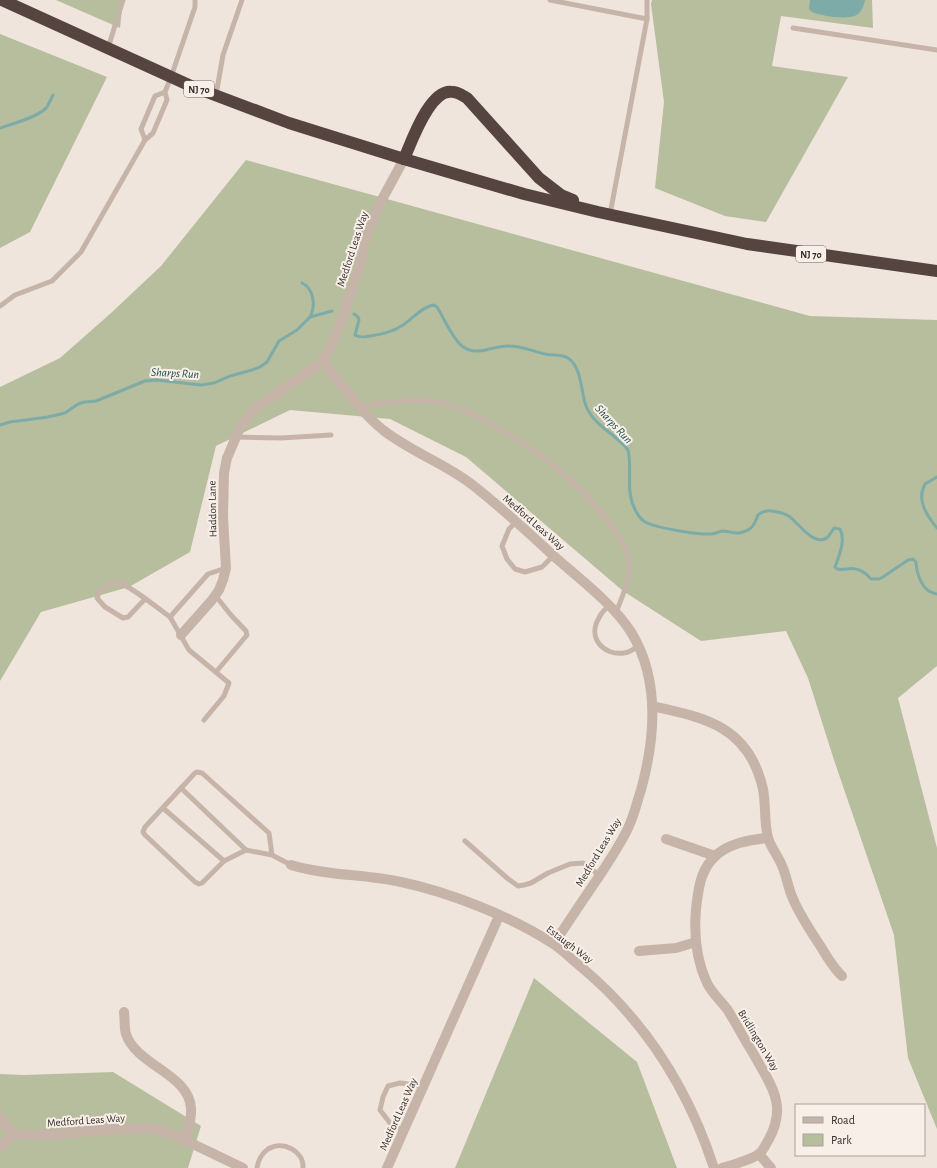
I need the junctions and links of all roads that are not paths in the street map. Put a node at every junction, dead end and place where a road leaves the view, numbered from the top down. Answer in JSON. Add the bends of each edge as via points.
{"nodes":[{"id":1,"x":2,"y":0,"type":"edge"},
{"id":2,"x":123,"y":0,"type":"edge"},
{"id":3,"x":195,"y":0,"type":"edge"},
{"id":4,"x":242,"y":0,"type":"edge"},
{"id":5,"x":550,"y":0,"type":"edge"},
{"id":6,"x":647,"y":0,"type":"edge"},
{"id":7,"x":647,"y":19,"type":"junction"},
{"id":8,"x":793,"y":28,"type":"dead end"},
{"id":9,"x":107,"y":49,"type":"junction"},
{"id":10,"x":937,"y":50,"type":"edge"},
{"id":11,"x":171,"y":77,"type":"junction"},
{"id":12,"x":165,"y":92,"type":"junction"},
{"id":13,"x":216,"y":96,"type":"junction"},
{"id":14,"x":145,"y":140,"type":"junction"},
{"id":15,"x":404,"y":160,"type":"junction"},
{"id":16,"x":604,"y":213,"type":"junction"},
{"id":17,"x":937,"y":271,"type":"edge"},
{"id":18,"x":0,"y":306,"type":"edge"},
{"id":19,"x":323,"y":362,"type":"junction"},
{"id":20,"x":360,"y":406,"type":"junction"},
{"id":21,"x":331,"y":435,"type":"dead end"},
{"id":22,"x":236,"y":437,"type":"junction"},
{"id":23,"x":516,"y":522,"type":"junction"},
{"id":24,"x":554,"y":556,"type":"junction"},
{"id":25,"x":226,"y":568,"type":"junction"},
{"id":26,"x":216,"y":595,"type":"junction"},
{"id":27,"x":145,"y":599,"type":"junction"},
{"id":28,"x":609,"y":606,"type":"junction"},
{"id":29,"x":616,"y":614,"type":"junction"},
{"id":30,"x":170,"y":617,"type":"junction"},
{"id":31,"x":181,"y":635,"type":"junction"},
{"id":32,"x":638,"y":646,"type":"junction"},
{"id":33,"x":216,"y":672,"type":"junction"},
{"id":34,"x":652,"y":706,"type":"junction"},
{"id":35,"x":204,"y":720,"type":"dead end"},
{"id":36,"x":181,"y":788,"type":"junction"},
{"id":37,"x":163,"y":808,"type":"junction"},
{"id":38,"x":768,"y":838,"type":"junction"},
{"id":39,"x":666,"y":839,"type":"dead end"},
{"id":40,"x":465,"y":841,"type":"dead end"},
{"id":41,"x":246,"y":850,"type":"junction"},
{"id":42,"x":272,"y":855,"type":"junction"},
{"id":43,"x":715,"y":856,"type":"junction"},
{"id":44,"x":224,"y":861,"type":"junction"},
{"id":45,"x":291,"y":865,"type":"joint"},
{"id":46,"x":600,"y":875,"type":"junction"},
{"id":47,"x":499,"y":916,"type":"junction"},
{"id":48,"x":696,"y":942,"type":"junction"},
{"id":49,"x":554,"y":944,"type":"junction"},
{"id":50,"x":639,"y":951,"type":"dead end"},
{"id":51,"x":842,"y":976,"type":"dead end"},
{"id":52,"x":124,"y":1012,"type":"dead end"},
{"id":53,"x":424,"y":1086,"type":"junction"},
{"id":54,"x":0,"y":1118,"type":"edge"},
{"id":55,"x":404,"y":1131,"type":"junction"},
{"id":56,"x":14,"y":1134,"type":"junction"},
{"id":57,"x":185,"y":1141,"type":"junction"},
{"id":58,"x":0,"y":1146,"type":"edge"},
{"id":59,"x":759,"y":1154,"type":"junction"},
{"id":60,"x":243,"y":1168,"type":"edge"},
{"id":61,"x":257,"y":1168,"type":"edge"},
{"id":62,"x":303,"y":1168,"type":"edge"},
{"id":63,"x":387,"y":1168,"type":"edge"},
{"id":64,"x":714,"y":1168,"type":"edge"},
{"id":65,"x":722,"y":1168,"type":"edge"},
{"id":66,"x":771,"y":1168,"type":"edge"}],
"edges":[{"from":1,"to":9,"type":"highway","number":"NJ 70"},
{"from":2,"to":9,"type":"lane"},
{"from":3,"to":11,"type":"lane","via":[[195,8]]},
{"from":4,"to":13,"type":"lane","via":[[224,55]]},
{"from":5,"to":7,"type":"lane"},
{"from":6,"to":7,"type":"lane"},
{"from":7,"to":16,"type":"lane"},
{"from":8,"to":10,"type":"lane"},
{"from":9,"to":11,"type":"highway","number":"NJ 70"},
{"from":11,"to":12,"type":"lane"},
{"from":11,"to":13,"type":"highway","number":"NJ 70"},
{"from":12,"to":14,"type":"lane","via":[[167,100],[156,127]]},
{"from":12,"to":14,"type":"lane","via":[[155,96],[144,122],[142,129]]},
{"from":13,"to":15,"type":"highway","number":"NJ 70","via":[[289,123]]},
{"from":14,"to":18,"type":"lane","via":[[82,252],[52,281],[15,295]]},
{"from":15,"to":16,"type":"highway","number":"NJ 70","via":[[524,194]]},
{"from":15,"to":16,"type":"highway","via":[[426,111],[436,98],[453,91],[467,98],[539,178],[561,195]]},
{"from":15,"to":19,"type":"street","name":"Medford Leas Way","via":[[379,205],[365,240],[361,261],[340,326]]},
{"from":16,"to":17,"type":"highway","number":"NJ 70","via":[[748,244]]},
{"from":19,"to":20,"type":"street","name":"Medford Leas Way"},
{"from":19,"to":22,"type":"street","name":"Haddon Lane","via":[[258,406],[247,418]]},
{"from":20,"to":23,"type":"street","name":"Medford Leas Way","via":[[382,429],[470,483]]},
{"from":20,"to":29,"type":"lane","via":[[426,401],[453,406],[516,438],[553,466],[581,490],[607,518],[623,543],[629,560],[629,576]]},
{"from":21,"to":22,"type":"lane"},
{"from":22,"to":25,"type":"street","name":"Haddon Lane","via":[[227,458],[223,480]]},
{"from":23,"to":24,"type":"street","name":"Medford Leas Way"},
{"from":23,"to":24,"type":"lane","via":[[509,529],[502,546],[506,559],[515,569],[525,572],[542,567]]},
{"from":24,"to":28,"type":"street","name":"Medford Leas Way"},
{"from":25,"to":26,"type":"street","name":"Haddon Lane"},
{"from":25,"to":30,"type":"lane","via":[[208,574]]},
{"from":26,"to":31,"type":"street","name":"Haddon Lane"},
{"from":26,"to":33,"type":"lane","via":[[247,635]]},
{"from":27,"to":27,"type":"lane","via":[[122,583],[114,582],[100,590],[97,598],[105,607],[123,618],[128,617]]},
{"from":27,"to":30,"type":"lane"},
{"from":28,"to":29,"type":"street","name":"Medford Leas Way"},
{"from":28,"to":32,"type":"lane","via":[[598,618],[595,631],[598,644],[607,651],[625,653]]},
{"from":29,"to":32,"type":"street","name":"Medford Leas Way","via":[[631,632]]},
{"from":30,"to":31,"type":"lane"},
{"from":31,"to":33,"type":"lane","via":[[189,650]]},
{"from":32,"to":34,"type":"street","name":"Medford Leas Way","via":[[649,681]]},
{"from":33,"to":35,"type":"lane","via":[[229,683],[224,696]]},
{"from":34,"to":38,"type":"street","via":[[687,713],[706,720],[724,729],[740,743],[761,780]]},
{"from":34,"to":46,"type":"street","name":"Medford Leas Way","via":[[651,741],[638,799],[629,826]]},
{"from":36,"to":37,"type":"lane"},
{"from":36,"to":41,"type":"lane"},
{"from":36,"to":42,"type":"lane","via":[[195,773],[202,773],[269,833]]},
{"from":37,"to":44,"type":"lane"},
{"from":37,"to":44,"type":"lane","via":[[143,832],[195,882],[202,883]]},
{"from":38,"to":43,"type":"street","name":"Bridlington Way","via":[[745,840]]},
{"from":38,"to":51,"type":"street","via":[[784,868],[791,894],[804,921]]},
{"from":39,"to":43,"type":"street"},
{"from":40,"to":46,"type":"lane","via":[[518,886],[531,883],[570,864],[583,863]]},
{"from":41,"to":42,"type":"lane"},
{"from":41,"to":44,"type":"lane"},
{"from":42,"to":45,"type":"lane"},
{"from":43,"to":48,"type":"street","name":"Bridlington Way","via":[[707,865],[700,885],[695,917]]},
{"from":45,"to":47,"type":"street","name":"Estaugh Way","via":[[318,872],[402,882],[454,898]]},
{"from":46,"to":49,"type":"street","name":"Medford Leas Way"},
{"from":47,"to":49,"type":"street","name":"Estaugh Way"},
{"from":47,"to":53,"type":"street","name":"Medford Leas Way"},
{"from":48,"to":50,"type":"street","via":[[676,948]]},
{"from":48,"to":59,"type":"street","name":"Bridlington Way","via":[[702,971],[711,991],[726,1008],[771,1084],[777,1099],[776,1124]]},
{"from":49,"to":64,"type":"street","name":"Estaugh Way","via":[[612,996],[660,1054],[689,1105]]},
{"from":52,"to":57,"type":"street","via":[[125,1033],[132,1046],[180,1084],[189,1100],[191,1117]]},
{"from":53,"to":55,"type":"street","name":"Medford Leas Way"},
{"from":53,"to":55,"type":"lane","via":[[400,1083],[388,1086],[383,1097],[380,1110],[390,1123]]},
{"from":54,"to":56,"type":"street"},
{"from":55,"to":63,"type":"street","name":"Medford Leas Way"},
{"from":56,"to":57,"type":"street","name":"Medford Leas Way","via":[[50,1135],[151,1128]]},
{"from":56,"to":58,"type":"street"},
{"from":57,"to":60,"type":"street","name":"Medford Leas Way"},
{"from":59,"to":65,"type":"street"},
{"from":59,"to":66,"type":"street"},
{"from":61,"to":62,"type":"lane","via":[[262,1155],[269,1149],[287,1147],[301,1156]]}]}
